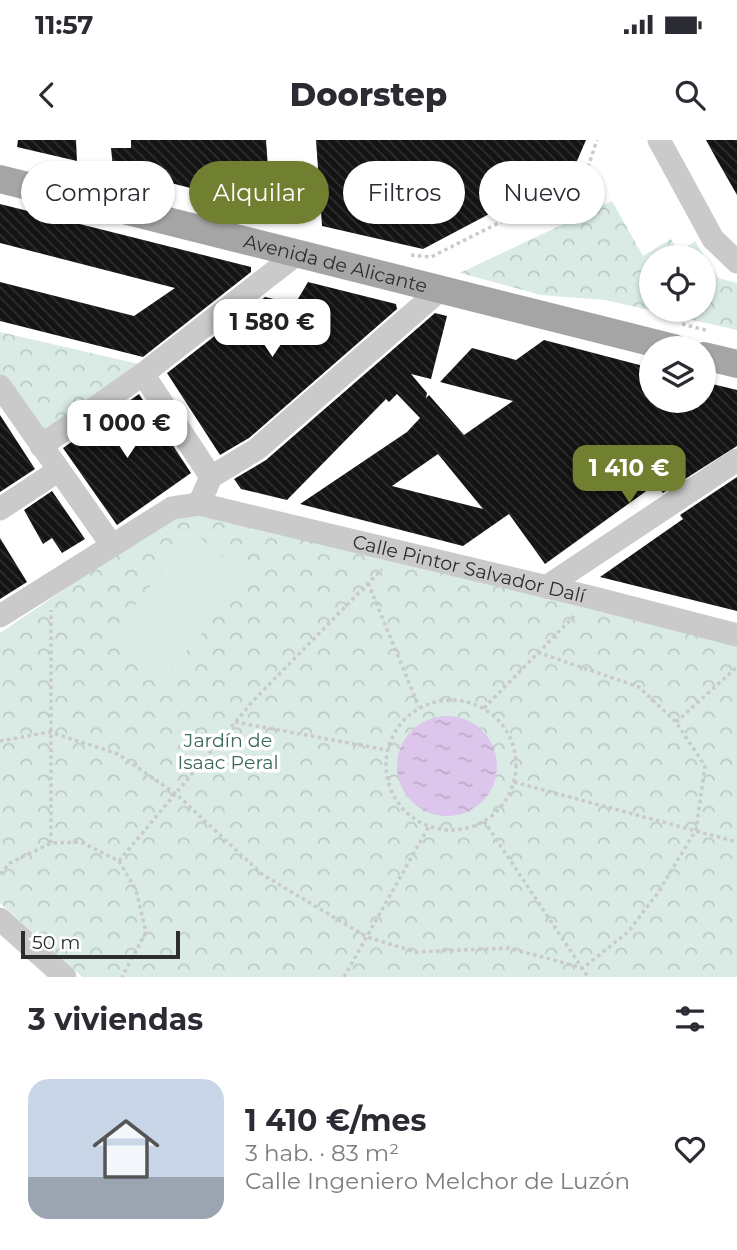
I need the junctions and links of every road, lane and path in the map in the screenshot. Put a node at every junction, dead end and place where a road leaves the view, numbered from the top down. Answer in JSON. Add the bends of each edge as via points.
{"nodes":[{"id":1,"x":597,"y":140,"type":"edge"},
{"id":2,"x":659,"y":140,"type":"edge"},
{"id":3,"x":0,"y":179,"type":"edge"},
{"id":4,"x":297,"y":254,"type":"junction"},
{"id":5,"x":737,"y":262,"type":"edge"},
{"id":6,"x":391,"y":277,"type":"junction"},
{"id":7,"x":440,"y":290,"type":"junction"},
{"id":8,"x":639,"y":339,"type":"edge"},
{"id":9,"x":716,"y":359,"type":"edge"},
{"id":10,"x":737,"y":364,"type":"edge"},
{"id":11,"x":144,"y":374,"type":"junction"},
{"id":12,"x":4,"y":399,"type":"edge"},
{"id":13,"x":41,"y":446,"type":"junction"},
{"id":14,"x":737,"y":460,"type":"edge"},
{"id":15,"x":59,"y":470,"type":"junction"},
{"id":16,"x":211,"y":477,"type":"junction"},
{"id":17,"x":199,"y":504,"type":"junction"},
{"id":18,"x":0,"y":509,"type":"edge"},
{"id":19,"x":111,"y":544,"type":"junction"},
{"id":20,"x":399,"y":551,"type":"junction"},
{"id":21,"x":51,"y":583,"type":"junction"},
{"id":22,"x":368,"y":583,"type":"junction"},
{"id":23,"x":545,"y":587,"type":"junction"},
{"id":24,"x":594,"y":598,"type":"junction"},
{"id":25,"x":0,"y":616,"type":"edge"},
{"id":26,"x":737,"y":635,"type":"edge"},
{"id":27,"x":537,"y":652,"type":"junction"},
{"id":28,"x":737,"y":667,"type":"edge"},
{"id":29,"x":419,"y":708,"type":"junction"},
{"id":30,"x":484,"y":709,"type":"junction"},
{"id":31,"x":235,"y":722,"type":"junction"},
{"id":32,"x":676,"y":722,"type":"junction"},
{"id":33,"x":50,"y":732,"type":"junction"},
{"id":34,"x":0,"y":741,"type":"edge"},
{"id":35,"x":387,"y":750,"type":"junction"},
{"id":36,"x":514,"y":782,"type":"junction"},
{"id":37,"x":176,"y":794,"type":"junction"},
{"id":38,"x":484,"y":821,"type":"junction"},
{"id":39,"x":429,"y":826,"type":"junction"},
{"id":40,"x":696,"y":830,"type":"junction"},
{"id":41,"x":737,"y":842,"type":"edge"},
{"id":42,"x":51,"y":843,"type":"junction"},
{"id":43,"x":119,"y":861,"type":"junction"},
{"id":44,"x":0,"y":874,"type":"edge"},
{"id":45,"x":0,"y":919,"type":"edge"},
{"id":46,"x":367,"y":937,"type":"junction"},
{"id":47,"x":583,"y":968,"type":"junction"},
{"id":48,"x":65,"y":977,"type":"edge"},
{"id":49,"x":122,"y":977,"type":"edge"},
{"id":50,"x":344,"y":977,"type":"edge"},
{"id":51,"x":588,"y":977,"type":"edge"}],
"edges":[{"from":1,"to":6,"type":"path","via":[[587,170],[576,184],[431,257],[400,253]]},
{"from":2,"to":5,"type":"street","via":[[713,239]]},
{"from":3,"to":4,"type":"main road","name":"Avenida de Alicante"},
{"from":4,"to":6,"type":"main road","name":"Avenida de Alicante"},
{"from":4,"to":11,"type":"street"},
{"from":6,"to":7,"type":"main road","name":"Avenida de Alicante"},
{"from":7,"to":8,"type":"main road","name":"Avenida de Alicante"},
{"from":7,"to":16,"type":"street","via":[[257,449]]},
{"from":9,"to":10,"type":"main road"},
{"from":11,"to":13,"type":"street"},
{"from":11,"to":16,"type":"street"},
{"from":12,"to":13,"type":"street"},
{"from":13,"to":15,"type":"street"},
{"from":14,"to":23,"type":"street"},
{"from":15,"to":18,"type":"street"},
{"from":15,"to":19,"type":"street"},
{"from":16,"to":17,"type":"street"},
{"from":17,"to":19,"type":"street","via":[[172,508]]},
{"from":17,"to":20,"type":"street","name":"Calle Pintor Salvador Dalí"},
{"from":19,"to":21,"type":"street"},
{"from":20,"to":22,"type":"path"},
{"from":20,"to":23,"type":"street","name":"Calle Pintor Salvador Dalí"},
{"from":21,"to":25,"type":"street"},
{"from":21,"to":33,"type":"path"},
{"from":22,"to":29,"type":"path"},
{"from":22,"to":31,"type":"path"},
{"from":23,"to":24,"type":"street","name":"Calle Pintor Salvador Dalí"},
{"from":24,"to":26,"type":"street","name":"Calle Pintor Salvador Dalí"},
{"from":24,"to":27,"type":"path"},
{"from":27,"to":30,"type":"path"},
{"from":27,"to":32,"type":"path","via":[[639,687]]},
{"from":28,"to":32,"type":"path"},
{"from":29,"to":30,"type":"path","via":[[452,700]]},
{"from":29,"to":35,"type":"path","via":[[394,733]]},
{"from":30,"to":36,"type":"path","via":[[500,722],[511,740]]},
{"from":31,"to":35,"type":"path"},
{"from":31,"to":37,"type":"path"},
{"from":32,"to":40,"type":"path","via":[[705,766]]},
{"from":33,"to":34,"type":"path"},
{"from":33,"to":37,"type":"path","via":[[118,754]]},
{"from":33,"to":42,"type":"path"},
{"from":35,"to":39,"type":"path","via":[[390,788],[412,817]]},
{"from":36,"to":38,"type":"path","via":[[503,804]]},
{"from":36,"to":40,"type":"path"},
{"from":37,"to":43,"type":"path"},
{"from":37,"to":46,"type":"path","via":[[263,875]]},
{"from":38,"to":39,"type":"path","via":[[447,830]]},
{"from":38,"to":47,"type":"path"},
{"from":39,"to":46,"type":"path"},
{"from":40,"to":41,"type":"path"},
{"from":40,"to":47,"type":"path","via":[[628,932]]},
{"from":42,"to":43,"type":"path","via":[[82,842]]},
{"from":42,"to":44,"type":"path","via":[[10,863]]},
{"from":43,"to":49,"type":"path","via":[[136,890],[146,932]]},
{"from":45,"to":48,"type":"street"},
{"from":46,"to":47,"type":"path","via":[[416,952],[509,948]]},
{"from":46,"to":50,"type":"path"},
{"from":47,"to":51,"type":"path"}]}
